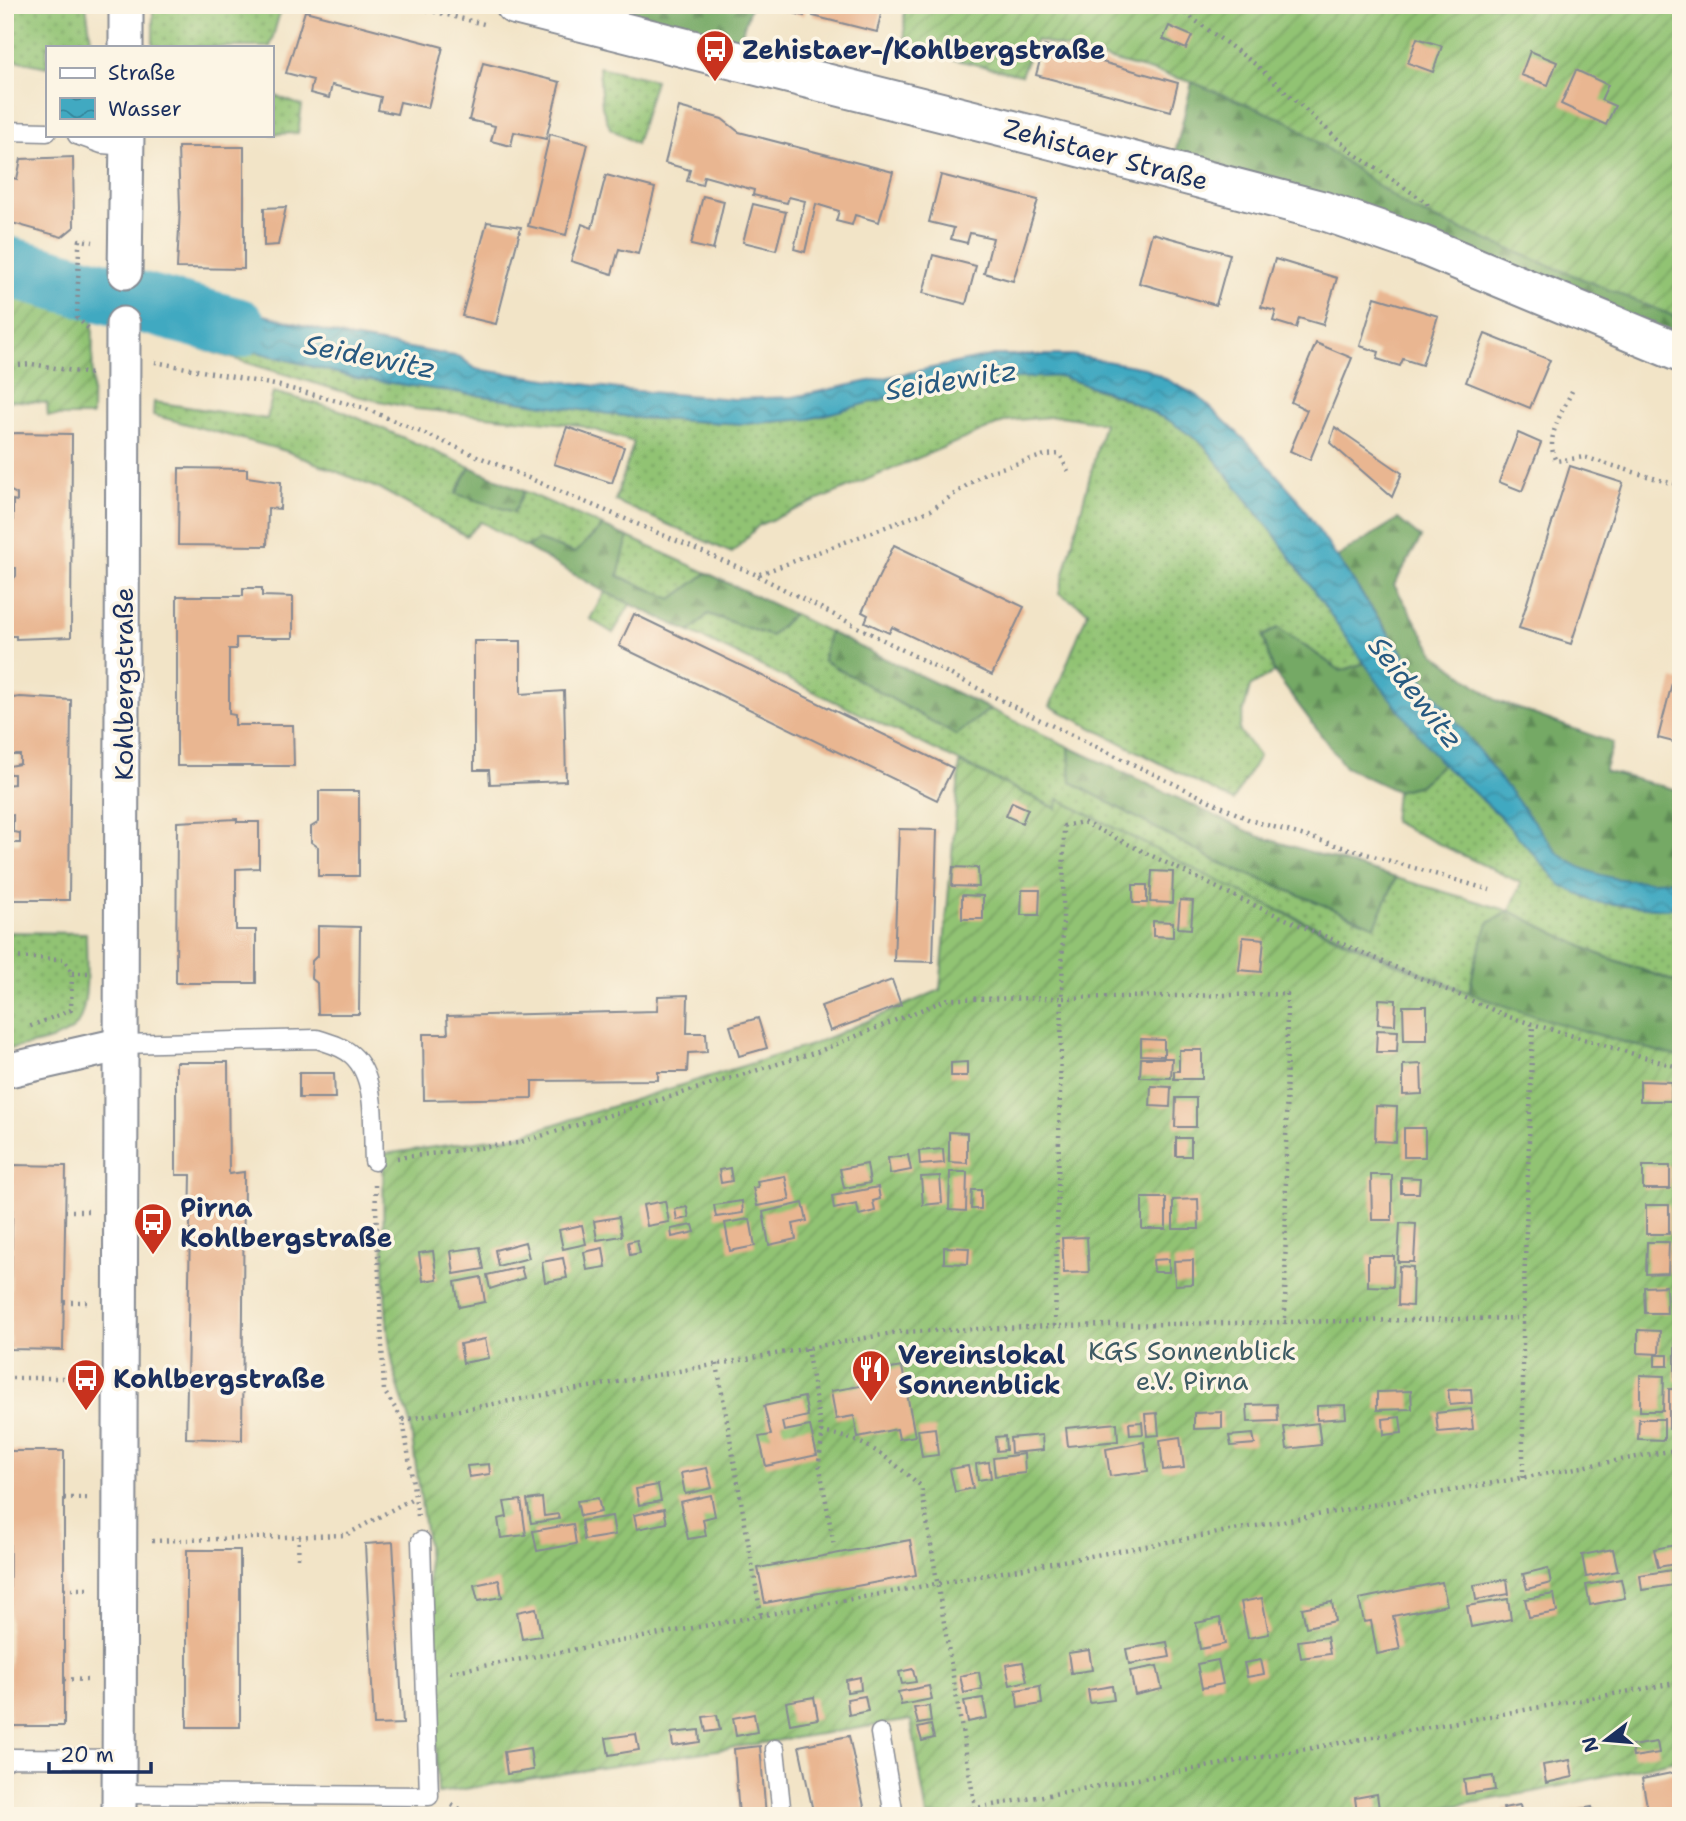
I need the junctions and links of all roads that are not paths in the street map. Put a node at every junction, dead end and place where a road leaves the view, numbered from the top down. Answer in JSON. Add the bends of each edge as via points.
{"nodes":[{"id":1,"x":126,"y":5,"type":"edge"},
{"id":2,"x":515,"y":5,"type":"edge"},
{"id":3,"x":126,"y":46,"type":"edge"},
{"id":4,"x":5,"y":131,"type":"edge"},
{"id":5,"x":46,"y":132,"type":"edge"},
{"id":6,"x":80,"y":136,"type":"edge"},
{"id":7,"x":127,"y":140,"type":"edge"},
{"id":8,"x":125,"y":272,"type":"dead end"},
{"id":9,"x":115,"y":352,"type":"road end"},
{"id":10,"x":1681,"y":353,"type":"edge"},
{"id":11,"x":123,"y":1044,"type":"junction"},
{"id":12,"x":5,"y":1071,"type":"edge"},
{"id":13,"x":374,"y":1161,"type":"road end"},
{"id":14,"x":421,"y":1541,"type":"road end"},
{"id":15,"x":880,"y":1733,"type":"dead end"},
{"id":16,"x":775,"y":1749,"type":"dead end"},
{"id":17,"x":118,"y":1759,"type":"junction"},
{"id":18,"x":5,"y":1761,"type":"edge"},
{"id":19,"x":119,"y":1805,"type":"edge"},
{"id":20,"x":782,"y":1816,"type":"edge"},
{"id":21,"x":894,"y":1816,"type":"edge"}],
"edges":[{"from":1,"to":3,"type":"street"},
{"from":2,"to":10,"type":"main road","name":"Zehistaer Straße","via":[[1324,211],[1438,252]]},
{"from":4,"to":5,"type":"lane"},
{"from":6,"to":7,"type":"lane","via":[[102,144]]},
{"from":7,"to":8,"type":"street"},
{"from":9,"to":11,"type":"street","name":"Kohlbergstraße"},
{"from":11,"to":12,"type":"street"},
{"from":11,"to":13,"type":"lane","via":[[317,1039],[338,1046],[354,1056],[369,1086]]},
{"from":11,"to":17,"type":"street","name":"Kohlbergstraße"},
{"from":14,"to":19,"type":"lane","via":[[429,1796]]},
{"from":15,"to":21,"type":"lane"},
{"from":16,"to":20,"type":"lane"},
{"from":17,"to":18,"type":"lane"},
{"from":17,"to":19,"type":"street","name":"Kohlbergstraße"}]}
